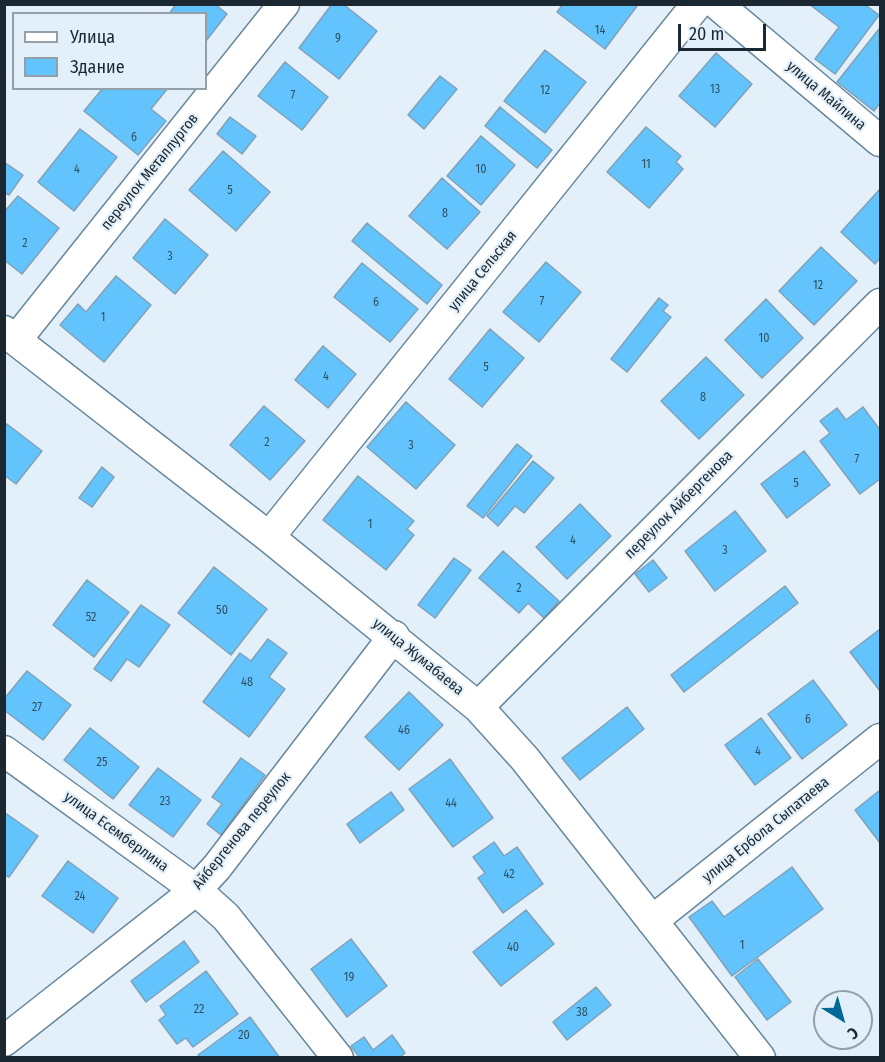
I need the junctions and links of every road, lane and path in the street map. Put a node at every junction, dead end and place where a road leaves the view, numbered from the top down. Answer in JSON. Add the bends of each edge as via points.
{"nodes":[{"id":1,"x":284,"y":4,"type":"edge"},
{"id":2,"x":697,"y":4,"type":"edge"},
{"id":3,"x":717,"y":4,"type":"edge"},
{"id":4,"x":880,"y":141,"type":"edge"},
{"id":5,"x":880,"y":304,"type":"edge"},
{"id":6,"x":10,"y":335,"type":"edge"},
{"id":7,"x":269,"y":537,"type":"junction"},
{"id":8,"x":393,"y":636,"type":"junction"},
{"id":9,"x":478,"y":707,"type":"junction"},
{"id":10,"x":880,"y":739,"type":"edge"},
{"id":11,"x":4,"y":751,"type":"edge"},
{"id":12,"x":196,"y":890,"type":"junction"},
{"id":13,"x":652,"y":921,"type":"junction"},
{"id":14,"x":4,"y":1041,"type":"edge"},
{"id":15,"x":338,"y":1058,"type":"edge"},
{"id":16,"x":760,"y":1058,"type":"edge"}],
"edges":[{"from":1,"to":6,"type":"street","name":"переулок Металлургов"},
{"from":2,"to":7,"type":"street","name":"улица Сельская"},
{"from":3,"to":4,"type":"street","name":"улица Майлина"},
{"from":5,"to":9,"type":"street","name":"переулок Айбергенова"},
{"from":6,"to":7,"type":"street","name":"улица Жумабаева"},
{"from":7,"to":8,"type":"street","name":"улица Жумабаева"},
{"from":8,"to":9,"type":"street","name":"улица Жумабаева"},
{"from":8,"to":12,"type":"street","name":"Айбергенова переулок"},
{"from":9,"to":13,"type":"street","name":"улица Жумабаева","via":[[525,759]]},
{"from":10,"to":13,"type":"street","name":"улица Ербола Сыпатаева"},
{"from":11,"to":12,"type":"street","name":"улица Есемберлина"},
{"from":12,"to":14,"type":"street","name":"Айбергенова переулок"},
{"from":12,"to":15,"type":"street","name":"улица Есемберлина","via":[[226,916],[255,950]]},
{"from":13,"to":16,"type":"street","name":"улица Жумабаева"}]}
